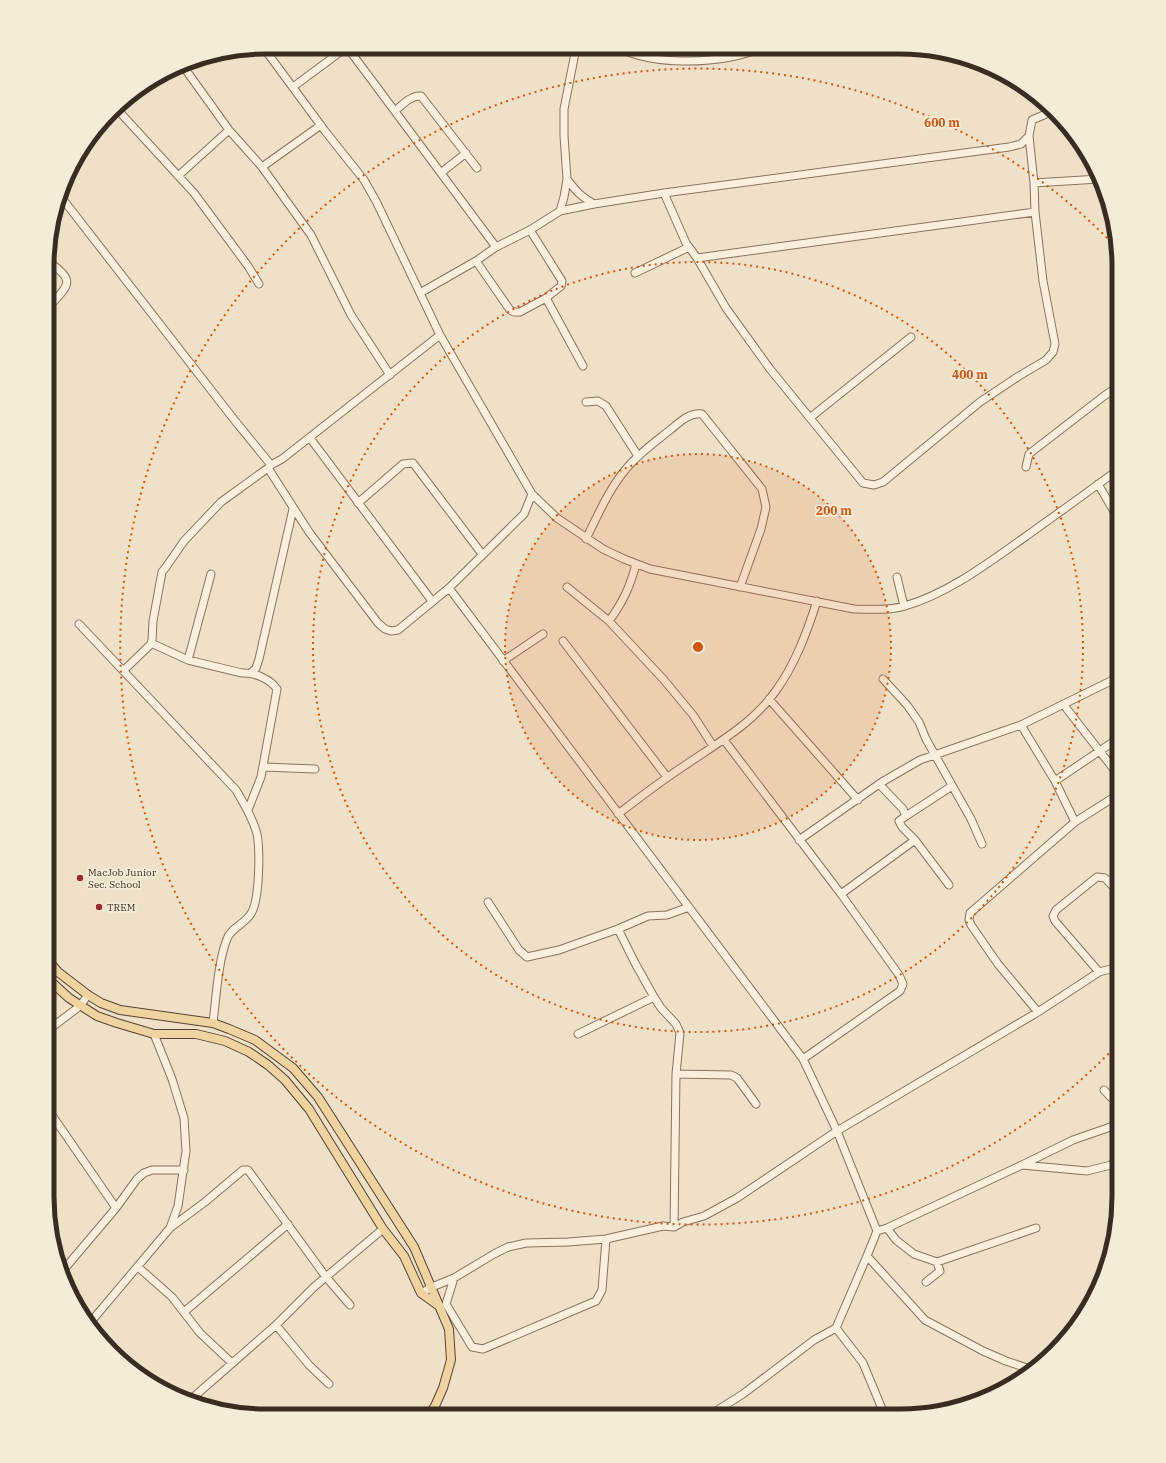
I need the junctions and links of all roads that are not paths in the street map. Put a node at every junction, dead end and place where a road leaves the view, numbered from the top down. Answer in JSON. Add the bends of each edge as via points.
{"nodes":[{"id":1,"x":267,"y":54,"type":"edge"},
{"id":2,"x":337,"y":54,"type":"edge"},
{"id":3,"x":352,"y":54,"type":"edge"},
{"id":4,"x":575,"y":54,"type":"edge"},
{"id":5,"x":637,"y":54,"type":"edge"},
{"id":6,"x":742,"y":54,"type":"edge"},
{"id":7,"x":186,"y":70,"type":"edge"},
{"id":8,"x":292,"y":87,"type":"junction"},
{"id":9,"x":395,"y":111,"type":"junction"},
{"id":10,"x":120,"y":112,"type":"edge"},
{"id":11,"x":1047,"y":113,"type":"edge"},
{"id":12,"x":321,"y":125,"type":"junction"},
{"id":13,"x":229,"y":130,"type":"junction"},
{"id":14,"x":1029,"y":136,"type":"junction"},
{"id":15,"x":466,"y":154,"type":"junction"},
{"id":16,"x":262,"y":167,"type":"junction"},
{"id":17,"x":477,"y":168,"type":"dead end"},
{"id":18,"x":442,"y":172,"type":"junction"},
{"id":19,"x":178,"y":176,"type":"junction"},
{"id":20,"x":567,"y":179,"type":"junction"},
{"id":21,"x":1093,"y":179,"type":"edge"},
{"id":22,"x":1034,"y":183,"type":"junction"},
{"id":23,"x":664,"y":193,"type":"junction"},
{"id":24,"x":64,"y":201,"type":"edge"},
{"id":25,"x":594,"y":204,"type":"junction"},
{"id":26,"x":560,"y":212,"type":"junction"},
{"id":27,"x":1035,"y":212,"type":"junction"},
{"id":28,"x":530,"y":230,"type":"junction"},
{"id":29,"x":496,"y":246,"type":"junction"},
{"id":30,"x":689,"y":247,"type":"junction"},
{"id":31,"x":697,"y":258,"type":"junction"},
{"id":32,"x":476,"y":261,"type":"junction"},
{"id":33,"x":54,"y":266,"type":"edge"},
{"id":34,"x":635,"y":273,"type":"dead end"},
{"id":35,"x":259,"y":284,"type":"dead end"},
{"id":36,"x":420,"y":293,"type":"junction"},
{"id":37,"x":546,"y":298,"type":"junction"},
{"id":38,"x":54,"y":301,"type":"edge"},
{"id":39,"x":440,"y":335,"type":"junction"},
{"id":40,"x":911,"y":337,"type":"dead end"},
{"id":41,"x":583,"y":366,"type":"dead end"},
{"id":42,"x":390,"y":375,"type":"junction"},
{"id":43,"x":1112,"y":391,"type":"edge"},
{"id":44,"x":586,"y":402,"type":"dead end"},
{"id":45,"x":811,"y":417,"type":"junction"},
{"id":46,"x":310,"y":438,"type":"junction"},
{"id":47,"x":638,"y":456,"type":"junction"},
{"id":48,"x":270,"y":467,"type":"junction"},
{"id":49,"x":1026,"y":468,"type":"dead end"},
{"id":50,"x":1112,"y":474,"type":"edge"},
{"id":51,"x":1098,"y":484,"type":"junction"},
{"id":52,"x":532,"y":494,"type":"junction"},
{"id":53,"x":358,"y":503,"type":"junction"},
{"id":54,"x":1112,"y":508,"type":"edge"},
{"id":55,"x":293,"y":509,"type":"junction"},
{"id":56,"x":586,"y":538,"type":"junction"},
{"id":57,"x":482,"y":554,"type":"junction"},
{"id":58,"x":636,"y":564,"type":"junction"},
{"id":59,"x":211,"y":574,"type":"dead end"},
{"id":60,"x":897,"y":577,"type":"dead end"},
{"id":61,"x":567,"y":587,"type":"dead end"},
{"id":62,"x":740,"y":587,"type":"junction"},
{"id":63,"x":449,"y":588,"type":"junction"},
{"id":64,"x":432,"y":601,"type":"junction"},
{"id":65,"x":817,"y":601,"type":"junction"},
{"id":66,"x":904,"y":606,"type":"junction"},
{"id":67,"x":609,"y":621,"type":"junction"},
{"id":68,"x":79,"y":624,"type":"dead end"},
{"id":69,"x":543,"y":634,"type":"dead end"},
{"id":70,"x":564,"y":641,"type":"dead end"},
{"id":71,"x":151,"y":643,"type":"junction"},
{"id":72,"x":188,"y":660,"type":"junction"},
{"id":73,"x":503,"y":661,"type":"junction"},
{"id":74,"x":123,"y":671,"type":"junction"},
{"id":75,"x":251,"y":673,"type":"junction"},
{"id":76,"x":883,"y":679,"type":"dead end"},
{"id":77,"x":1112,"y":680,"type":"edge"},
{"id":78,"x":769,"y":699,"type":"junction"},
{"id":79,"x":1063,"y":704,"type":"junction"},
{"id":80,"x":1021,"y":725,"type":"junction"},
{"id":81,"x":724,"y":740,"type":"junction"},
{"id":82,"x":1112,"y":743,"type":"edge"},
{"id":83,"x":714,"y":746,"type":"junction"},
{"id":84,"x":1100,"y":752,"type":"junction"},
{"id":85,"x":935,"y":756,"type":"junction"},
{"id":86,"x":263,"y":767,"type":"junction"},
{"id":87,"x":1112,"y":767,"type":"edge"},
{"id":88,"x":315,"y":768,"type":"dead end"},
{"id":89,"x":667,"y":777,"type":"junction"},
{"id":90,"x":1055,"y":781,"type":"junction"},
{"id":91,"x":879,"y":784,"type":"junction"},
{"id":92,"x":952,"y":786,"type":"junction"},
{"id":93,"x":1112,"y":798,"type":"edge"},
{"id":94,"x":858,"y":800,"type":"junction"},
{"id":95,"x":248,"y":810,"type":"junction"},
{"id":96,"x":618,"y":814,"type":"junction"},
{"id":97,"x":906,"y":816,"type":"junction"},
{"id":98,"x":1075,"y":822,"type":"junction"},
{"id":99,"x":798,"y":840,"type":"junction"},
{"id":100,"x":915,"y":840,"type":"junction"},
{"id":101,"x":982,"y":844,"type":"dead end"},
{"id":102,"x":949,"y":886,"type":"dead end"},
{"id":103,"x":1112,"y":886,"type":"edge"},
{"id":104,"x":841,"y":894,"type":"junction"},
{"id":105,"x":488,"y":902,"type":"dead end"},
{"id":106,"x":689,"y":907,"type":"junction"},
{"id":107,"x":618,"y":929,"type":"junction"},
{"id":108,"x":54,"y":967,"type":"edge"},
{"id":109,"x":1112,"y":969,"type":"edge"},
{"id":110,"x":1099,"y":972,"type":"junction"},
{"id":111,"x":54,"y":984,"type":"edge"},
{"id":112,"x":88,"y":996,"type":"junction"},
{"id":113,"x":654,"y":997,"type":"junction"},
{"id":114,"x":80,"y":1006,"type":"junction"},
{"id":115,"x":1038,"y":1012,"type":"junction"},
{"id":116,"x":213,"y":1024,"type":"junction"},
{"id":117,"x":54,"y":1026,"type":"edge"},
{"id":118,"x":154,"y":1034,"type":"junction"},
{"id":119,"x":578,"y":1034,"type":"dead end"},
{"id":120,"x":803,"y":1059,"type":"junction"},
{"id":121,"x":676,"y":1074,"type":"junction"},
{"id":122,"x":1104,"y":1090,"type":"dead end"},
{"id":123,"x":1112,"y":1099,"type":"edge"},
{"id":124,"x":756,"y":1104,"type":"dead end"},
{"id":125,"x":54,"y":1118,"type":"edge"},
{"id":126,"x":1112,"y":1126,"type":"edge"},
{"id":127,"x":837,"y":1131,"type":"junction"},
{"id":128,"x":1022,"y":1165,"type":"junction"},
{"id":129,"x":1112,"y":1165,"type":"edge"},
{"id":130,"x":184,"y":1170,"type":"junction"},
{"id":131,"x":116,"y":1208,"type":"junction"},
{"id":132,"x":288,"y":1224,"type":"junction"},
{"id":133,"x":674,"y":1227,"type":"junction"},
{"id":134,"x":170,"y":1228,"type":"junction"},
{"id":135,"x":887,"y":1228,"type":"junction"},
{"id":136,"x":1036,"y":1228,"type":"dead end"},
{"id":137,"x":383,"y":1229,"type":"junction"},
{"id":138,"x":876,"y":1231,"type":"junction"},
{"id":139,"x":606,"y":1239,"type":"junction"},
{"id":140,"x":867,"y":1256,"type":"junction"},
{"id":141,"x":937,"y":1262,"type":"junction"},
{"id":142,"x":66,"y":1267,"type":"dead end"},
{"id":143,"x":138,"y":1267,"type":"junction"},
{"id":144,"x":326,"y":1277,"type":"junction"},
{"id":145,"x":454,"y":1278,"type":"junction"},
{"id":146,"x":926,"y":1282,"type":"dead end"},
{"id":147,"x":432,"y":1287,"type":"junction"},
{"id":148,"x":421,"y":1293,"type":"junction"},
{"id":149,"x":350,"y":1305,"type":"dead end"},
{"id":150,"x":439,"y":1307,"type":"junction"},
{"id":151,"x":184,"y":1312,"type":"junction"},
{"id":152,"x":93,"y":1319,"type":"edge"},
{"id":153,"x":276,"y":1325,"type":"junction"},
{"id":154,"x":836,"y":1328,"type":"junction"},
{"id":155,"x":232,"y":1363,"type":"junction"},
{"id":156,"x":1026,"y":1368,"type":"edge"},
{"id":157,"x":329,"y":1384,"type":"dead end"},
{"id":158,"x":194,"y":1396,"type":"edge"},
{"id":159,"x":433,"y":1409,"type":"edge"},
{"id":160,"x":719,"y":1409,"type":"edge"},
{"id":161,"x":882,"y":1409,"type":"edge"}],
"edges":[{"from":1,"to":8,"type":"street"},
{"from":2,"to":8,"type":"street"},
{"from":3,"to":9,"type":"street"},
{"from":4,"to":20,"type":"street","via":[[564,109]]},
{"from":5,"to":6,"type":"street","via":[[649,58],[700,60]]},
{"from":7,"to":13,"type":"street"},
{"from":8,"to":12,"type":"street"},
{"from":9,"to":15,"type":"street","via":[[413,97],[421,96]]},
{"from":9,"to":18,"type":"street"},
{"from":10,"to":19,"type":"street"},
{"from":11,"to":14,"type":"street","via":[[1032,120]]},
{"from":12,"to":16,"type":"street"},
{"from":12,"to":36,"type":"street","via":[[364,180]]},
{"from":13,"to":16,"type":"street"},
{"from":13,"to":19,"type":"street"},
{"from":14,"to":22,"type":"street"},
{"from":14,"to":23,"type":"street","via":[[1021,144],[1009,147]]},
{"from":15,"to":17,"type":"street"},
{"from":15,"to":18,"type":"street"},
{"from":16,"to":42,"type":"street","via":[[311,235],[351,315]]},
{"from":18,"to":29,"type":"street"},
{"from":19,"to":35,"type":"street","via":[[203,205]]},
{"from":20,"to":25,"type":"street","via":[[576,192]]},
{"from":20,"to":26,"type":"street"},
{"from":21,"to":22,"type":"street"},
{"from":22,"to":27,"type":"street"},
{"from":23,"to":25,"type":"street"},
{"from":23,"to":30,"type":"street"},
{"from":24,"to":48,"type":"street"},
{"from":25,"to":26,"type":"street"},
{"from":26,"to":28,"type":"street"},
{"from":27,"to":31,"type":"street"},
{"from":27,"to":45,"type":"street","via":[[1043,281],[1055,344],[1053,352],[1046,360],[980,402],[883,482],[874,485],[863,483]]},
{"from":28,"to":29,"type":"street"},
{"from":28,"to":37,"type":"street","via":[[562,281],[561,286]]},
{"from":29,"to":32,"type":"street"},
{"from":30,"to":31,"type":"street"},
{"from":30,"to":34,"type":"street"},
{"from":31,"to":45,"type":"street","via":[[726,308],[770,369]]},
{"from":32,"to":36,"type":"street"},
{"from":32,"to":37,"type":"street","via":[[510,310],[520,312]]},
{"from":33,"to":38,"type":"street","via":[[66,276],[67,281]]},
{"from":36,"to":39,"type":"street"},
{"from":37,"to":41,"type":"street"},
{"from":39,"to":42,"type":"street"},
{"from":39,"to":52,"type":"street"},
{"from":40,"to":45,"type":"street"},
{"from":42,"to":46,"type":"street"},
{"from":43,"to":49,"type":"street","via":[[1029,454]]},
{"from":44,"to":47,"type":"street","via":[[598,401],[606,406]]},
{"from":46,"to":48,"type":"street"},
{"from":46,"to":53,"type":"street"},
{"from":47,"to":56,"type":"street","via":[[614,484]]},
{"from":47,"to":62,"type":"street","via":[[681,422],[697,414],[702,414],[734,453],[762,489],[766,507],[761,530]]},
{"from":48,"to":55,"type":"street"},
{"from":48,"to":71,"type":"street","via":[[221,502],[184,541],[166,566],[162,572]]},
{"from":50,"to":51,"type":"street"},
{"from":51,"to":54,"type":"street"},
{"from":51,"to":66,"type":"street","via":[[964,579],[925,599]]},
{"from":52,"to":56,"type":"street","via":[[557,518]]},
{"from":52,"to":57,"type":"street","via":[[524,514]]},
{"from":53,"to":57,"type":"street","via":[[403,464],[413,463]]},
{"from":53,"to":64,"type":"street"},
{"from":55,"to":64,"type":"street","via":[[355,594],[385,630],[398,630]]},
{"from":55,"to":75,"type":"street","via":[[259,659]]},
{"from":56,"to":58,"type":"street","via":[[602,549]]},
{"from":57,"to":63,"type":"street"},
{"from":58,"to":62,"type":"street"},
{"from":58,"to":67,"type":"street","via":[[625,598]]},
{"from":59,"to":72,"type":"street"},
{"from":60,"to":66,"type":"street"},
{"from":61,"to":67,"type":"street"},
{"from":62,"to":65,"type":"street"},
{"from":63,"to":64,"type":"street"},
{"from":63,"to":73,"type":"street"},
{"from":65,"to":66,"type":"street","via":[[854,609],[883,610]]},
{"from":65,"to":78,"type":"street","via":[[807,631],[787,673]]},
{"from":67,"to":83,"type":"street","via":[[669,686]]},
{"from":68,"to":74,"type":"street"},
{"from":69,"to":73,"type":"street"},
{"from":70,"to":89,"type":"street"},
{"from":71,"to":72,"type":"street"},
{"from":71,"to":74,"type":"street"},
{"from":72,"to":75,"type":"street"},
{"from":73,"to":96,"type":"street"},
{"from":74,"to":95,"type":"street","via":[[236,790]]},
{"from":75,"to":86,"type":"street","via":[[273,684],[277,689]]},
{"from":76,"to":85,"type":"street","via":[[919,722]]},
{"from":77,"to":79,"type":"street"},
{"from":78,"to":81,"type":"street"},
{"from":78,"to":94,"type":"street"},
{"from":79,"to":80,"type":"street"},
{"from":79,"to":84,"type":"street"},
{"from":80,"to":85,"type":"street"},
{"from":80,"to":90,"type":"street"},
{"from":81,"to":83,"type":"street"},
{"from":81,"to":99,"type":"street"},
{"from":82,"to":84,"type":"street"},
{"from":83,"to":89,"type":"street"},
{"from":84,"to":87,"type":"street"},
{"from":84,"to":90,"type":"street"},
{"from":85,"to":91,"type":"street","via":[[920,760]]},
{"from":85,"to":92,"type":"street"},
{"from":86,"to":88,"type":"street"},
{"from":86,"to":95,"type":"street"},
{"from":89,"to":96,"type":"street"},
{"from":90,"to":98,"type":"street"},
{"from":91,"to":94,"type":"street"},
{"from":91,"to":97,"type":"street","via":[[903,809]]},
{"from":92,"to":97,"type":"street"},
{"from":92,"to":101,"type":"street"},
{"from":93,"to":98,"type":"street"},
{"from":94,"to":99,"type":"street"},
{"from":95,"to":116,"type":"street","via":[[257,834],[260,869],[256,896],[251,915],[227,938],[221,960]]},
{"from":96,"to":106,"type":"street"},
{"from":97,"to":100,"type":"street","via":[[899,821]]},
{"from":98,"to":115,"type":"street","via":[[970,913],[971,925],[998,964]]},
{"from":99,"to":104,"type":"street"},
{"from":100,"to":102,"type":"street"},
{"from":100,"to":104,"type":"street"},
{"from":103,"to":110,"type":"street","via":[[1105,878],[1097,877],[1056,910],[1053,916]]},
{"from":104,"to":120,"type":"street","via":[[903,984],[900,991]]},
{"from":105,"to":107,"type":"street","via":[[519,950],[527,957],[559,950]]},
{"from":106,"to":107,"type":"street","via":[[667,914],[648,916]]},
{"from":106,"to":120,"type":"street"},
{"from":107,"to":113,"type":"street"},
{"from":108,"to":112,"type":"main road"},
{"from":109,"to":110,"type":"street"},
{"from":110,"to":115,"type":"street"},
{"from":111,"to":114,"type":"main road"},
{"from":112,"to":114,"type":"street"},
{"from":112,"to":116,"type":"main road","via":[[120,1010]]},
{"from":113,"to":119,"type":"street"},
{"from":113,"to":121,"type":"street","via":[[676,1024],[680,1033]]},
{"from":114,"to":117,"type":"street"},
{"from":114,"to":118,"type":"main road","via":[[97,1016]]},
{"from":115,"to":127,"type":"street"},
{"from":116,"to":147,"type":"main road","via":[[255,1040],[273,1052],[293,1068],[318,1098],[414,1247]]},
{"from":118,"to":130,"type":"street","via":[[184,1118]]},
{"from":118,"to":137,"type":"main road","via":[[196,1034],[225,1041],[249,1052],[268,1065],[285,1080],[308,1109]]},
{"from":120,"to":127,"type":"street"},
{"from":121,"to":124,"type":"street","via":[[731,1075],[737,1078]]},
{"from":121,"to":133,"type":"street"},
{"from":122,"to":123,"type":"street"},
{"from":125,"to":131,"type":"street"},
{"from":126,"to":128,"type":"street","via":[[1073,1140]]},
{"from":127,"to":133,"type":"street","via":[[737,1198],[704,1216]]},
{"from":127,"to":138,"type":"street"},
{"from":128,"to":129,"type":"street","via":[[1087,1171]]},
{"from":128,"to":135,"type":"street"},
{"from":130,"to":131,"type":"street","via":[[152,1170],[144,1173]]},
{"from":130,"to":134,"type":"street","via":[[178,1206]]},
{"from":131,"to":142,"type":"street"},
{"from":132,"to":134,"type":"street","via":[[248,1170],[245,1170]]},
{"from":132,"to":144,"type":"street"},
{"from":132,"to":151,"type":"street"},
{"from":133,"to":139,"type":"street","via":[[663,1226]]},
{"from":134,"to":143,"type":"street"},
{"from":135,"to":138,"type":"street"},
{"from":135,"to":141,"type":"street","via":[[896,1240],[909,1250]]},
{"from":136,"to":141,"type":"street"},
{"from":137,"to":144,"type":"street"},
{"from":137,"to":148,"type":"main road","via":[[404,1256]]},
{"from":138,"to":140,"type":"street"},
{"from":139,"to":145,"type":"street","via":[[526,1243],[508,1247]]},
{"from":139,"to":145,"type":"street","via":[[602,1290],[596,1301],[482,1349],[472,1347],[446,1304]]},
{"from":140,"to":154,"type":"street"},
{"from":140,"to":156,"type":"street","via":[[925,1320],[983,1351]]},
{"from":141,"to":146,"type":"street","via":[[940,1271]]},
{"from":143,"to":151,"type":"street","via":[[172,1297]]},
{"from":143,"to":152,"type":"street"},
{"from":144,"to":149,"type":"street"},
{"from":144,"to":153,"type":"street"},
{"from":145,"to":147,"type":"street"},
{"from":147,"to":148,"type":"street"},
{"from":147,"to":150,"type":"main road"},
{"from":148,"to":150,"type":"main road"},
{"from":150,"to":159,"type":"main road","via":[[449,1329],[451,1360],[444,1388]]},
{"from":151,"to":155,"type":"street","via":[[200,1333]]},
{"from":153,"to":155,"type":"street"},
{"from":153,"to":157,"type":"street","via":[[308,1365]]},
{"from":154,"to":160,"type":"street","via":[[814,1340],[786,1363]]},
{"from":154,"to":161,"type":"street","via":[[863,1363]]},
{"from":155,"to":158,"type":"street"}]}
